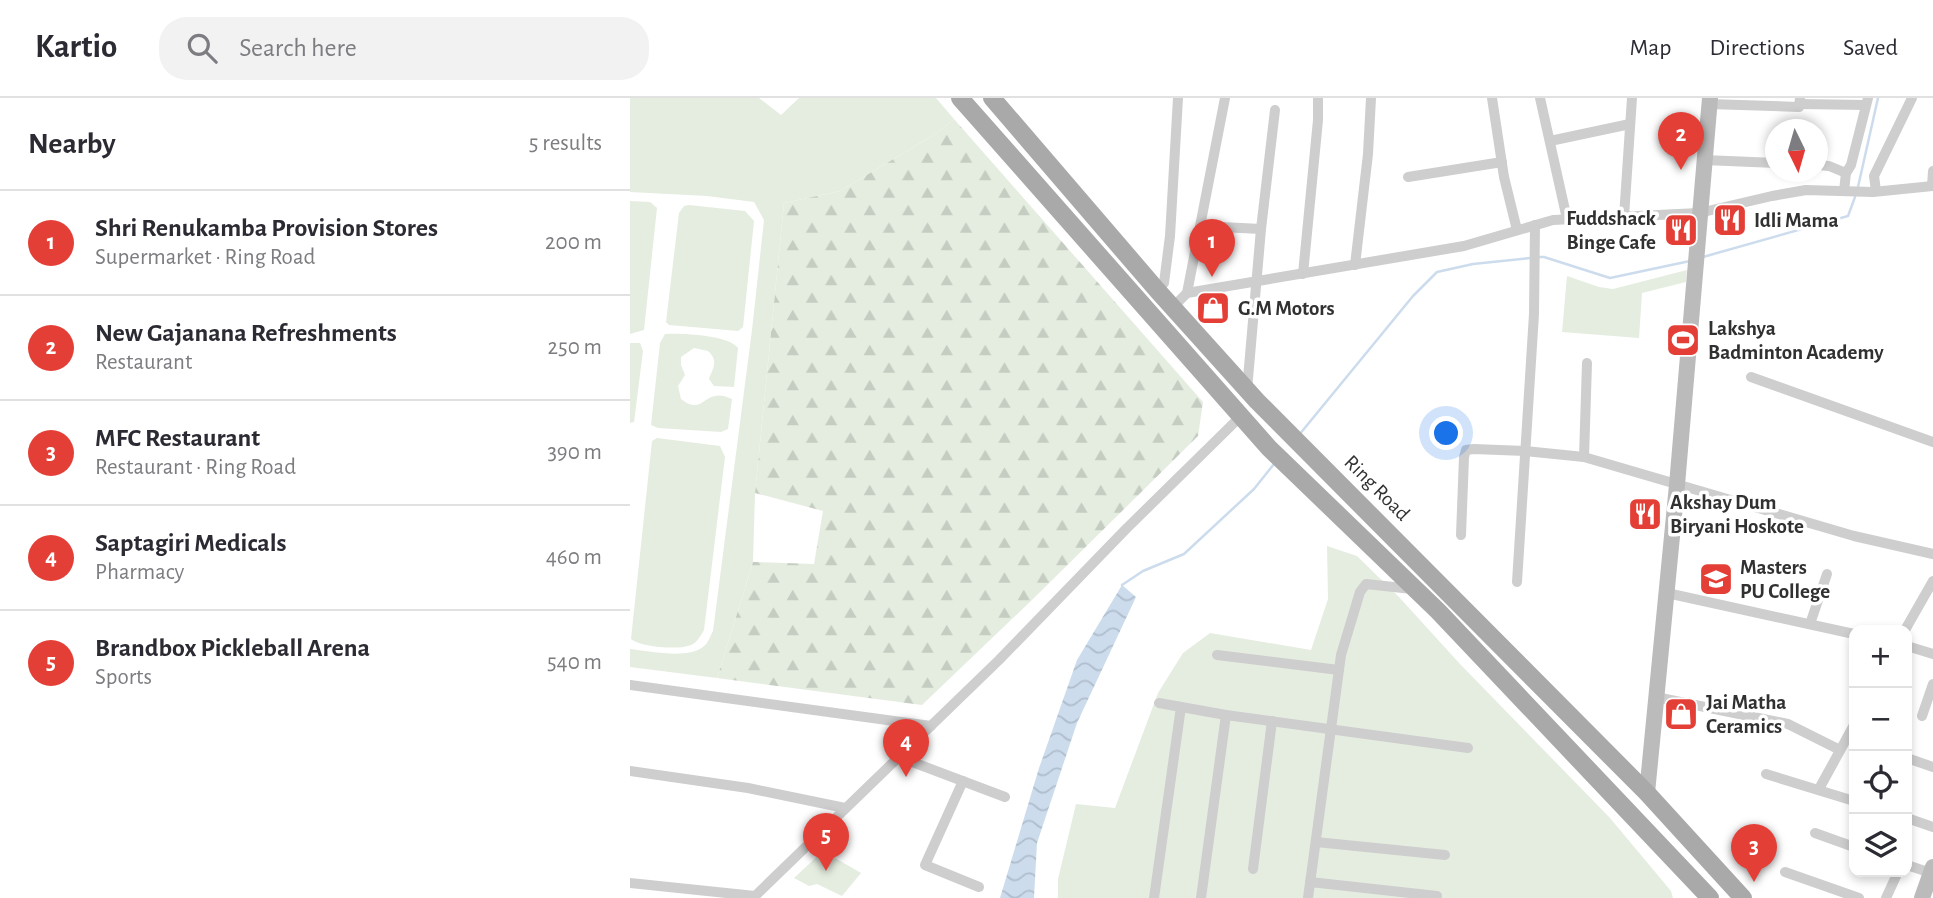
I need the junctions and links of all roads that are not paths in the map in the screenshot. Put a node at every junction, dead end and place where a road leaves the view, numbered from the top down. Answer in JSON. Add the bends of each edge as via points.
{"nodes":[{"id":1,"x":960,"y":98,"type":"edge"},
{"id":2,"x":992,"y":98,"type":"edge"},
{"id":3,"x":1178,"y":98,"type":"edge"},
{"id":4,"x":1225,"y":98,"type":"edge"},
{"id":5,"x":1318,"y":98,"type":"edge"},
{"id":6,"x":1371,"y":98,"type":"edge"},
{"id":7,"x":1492,"y":98,"type":"edge"},
{"id":8,"x":1540,"y":98,"type":"edge"},
{"id":9,"x":1632,"y":98,"type":"edge"},
{"id":10,"x":1710,"y":101,"type":"edge"},
{"id":11,"x":1800,"y":101,"type":"edge"},
{"id":12,"x":1910,"y":101,"type":"edge"},
{"id":13,"x":1867,"y":102,"type":"edge"},
{"id":14,"x":1275,"y":110,"type":"dead end"},
{"id":15,"x":1630,"y":124,"type":"junction"},
{"id":16,"x":1550,"y":141,"type":"junction"},
{"id":17,"x":1704,"y":160,"type":"junction"},
{"id":18,"x":1502,"y":162,"type":"junction"},
{"id":19,"x":1765,"y":163,"type":"edge"},
{"id":20,"x":1828,"y":166,"type":"edge"},
{"id":21,"x":1933,"y":171,"type":"edge"},
{"id":22,"x":1846,"y":173,"type":"junction"},
{"id":23,"x":1408,"y":177,"type":"dead end"},
{"id":24,"x":1932,"y":186,"type":"edge"},
{"id":25,"x":1846,"y":191,"type":"junction"},
{"id":26,"x":1874,"y":191,"type":"junction"},
{"id":27,"x":1699,"y":213,"type":"junction"},
{"id":28,"x":1624,"y":217,"type":"junction"},
{"id":29,"x":1567,"y":219,"type":"junction"},
{"id":30,"x":1535,"y":225,"type":"junction"},
{"id":31,"x":1201,"y":226,"type":"junction"},
{"id":32,"x":1261,"y":229,"type":"junction"},
{"id":33,"x":1517,"y":230,"type":"junction"},
{"id":34,"x":1355,"y":265,"type":"junction"},
{"id":35,"x":1303,"y":274,"type":"junction"},
{"id":36,"x":1256,"y":281,"type":"junction"},
{"id":37,"x":1157,"y":290,"type":"junction"},
{"id":38,"x":1187,"y":293,"type":"junction"},
{"id":39,"x":1172,"y":308,"type":"junction"},
{"id":40,"x":1587,"y":363,"type":"dead end"},
{"id":41,"x":1751,"y":377,"type":"dead end"},
{"id":42,"x":1252,"y":396,"type":"junction"},
{"id":43,"x":1242,"y":415,"type":"junction"},
{"id":44,"x":1933,"y":442,"type":"edge"},
{"id":45,"x":1525,"y":451,"type":"junction"},
{"id":46,"x":1584,"y":457,"type":"junction"},
{"id":47,"x":1677,"y":485,"type":"junction"},
{"id":48,"x":1461,"y":535,"type":"dead end"},
{"id":49,"x":1933,"y":554,"type":"edge"},
{"id":50,"x":1827,"y":574,"type":"dead end"},
{"id":51,"x":1933,"y":581,"type":"edge"},
{"id":52,"x":1517,"y":582,"type":"dead end"},
{"id":53,"x":1415,"y":589,"type":"junction"},
{"id":54,"x":1667,"y":593,"type":"junction"},
{"id":55,"x":1810,"y":624,"type":"junction"},
{"id":56,"x":1908,"y":625,"type":"edge"},
{"id":57,"x":1849,"y":633,"type":"edge"},
{"id":58,"x":1912,"y":648,"type":"edge"},
{"id":59,"x":1933,"y":654,"type":"edge"},
{"id":60,"x":1217,"y":655,"type":"dead end"},
{"id":61,"x":1339,"y":670,"type":"junction"},
{"id":62,"x":1933,"y":684,"type":"edge"},
{"id":63,"x":630,"y":685,"type":"edge"},
{"id":64,"x":1656,"y":697,"type":"junction"},
{"id":65,"x":1159,"y":703,"type":"dead end"},
{"id":66,"x":1181,"y":707,"type":"junction"},
{"id":67,"x":1226,"y":715,"type":"junction"},
{"id":68,"x":1922,"y":716,"type":"dead end"},
{"id":69,"x":1272,"y":721,"type":"junction"},
{"id":70,"x":930,"y":726,"type":"junction"},
{"id":71,"x":1331,"y":729,"type":"junction"},
{"id":72,"x":1849,"y":736,"type":"edge"},
{"id":73,"x":1468,"y":748,"type":"dead end"},
{"id":74,"x":1840,"y":750,"type":"junction"},
{"id":75,"x":899,"y":757,"type":"junction"},
{"id":76,"x":1912,"y":760,"type":"edge"},
{"id":77,"x":1933,"y":767,"type":"edge"},
{"id":78,"x":630,"y":771,"type":"edge"},
{"id":79,"x":1766,"y":774,"type":"dead end"},
{"id":80,"x":963,"y":781,"type":"junction"},
{"id":81,"x":1819,"y":789,"type":"junction"},
{"id":82,"x":1647,"y":793,"type":"junction"},
{"id":83,"x":1004,"y":797,"type":"dead end"},
{"id":84,"x":1849,"y":798,"type":"edge"},
{"id":85,"x":845,"y":808,"type":"junction"},
{"id":86,"x":1627,"y":812,"type":"junction"},
{"id":87,"x":1912,"y":820,"type":"edge"},
{"id":88,"x":1933,"y":827,"type":"edge"},
{"id":89,"x":1815,"y":833,"type":"dead end"},
{"id":90,"x":1315,"y":842,"type":"junction"},
{"id":91,"x":1849,"y":845,"type":"edge"},
{"id":92,"x":1445,"y":855,"type":"dead end"},
{"id":93,"x":1912,"y":866,"type":"edge"},
{"id":94,"x":1253,"y":869,"type":"dead end"},
{"id":95,"x":1932,"y":870,"type":"edge"},
{"id":96,"x":1785,"y":872,"type":"dead end"},
{"id":97,"x":1896,"y":877,"type":"edge"},
{"id":98,"x":1310,"y":882,"type":"junction"},
{"id":99,"x":630,"y":883,"type":"edge"},
{"id":100,"x":979,"y":887,"type":"dead end"},
{"id":101,"x":754,"y":897,"type":"edge"},
{"id":102,"x":1437,"y":897,"type":"edge"},
{"id":103,"x":1154,"y":898,"type":"edge"},
{"id":104,"x":1201,"y":898,"type":"edge"},
{"id":105,"x":1308,"y":898,"type":"edge"},
{"id":106,"x":1710,"y":898,"type":"edge"},
{"id":107,"x":1743,"y":898,"type":"edge"},
{"id":108,"x":1859,"y":898,"type":"edge"},
{"id":109,"x":1886,"y":898,"type":"edge"},
{"id":110,"x":1922,"y":898,"type":"edge"}],
"edges":[{"from":1,"to":43,"type":"main road"},
{"from":2,"to":37,"type":"main road","name":"Ring Road"},
{"from":3,"to":37,"type":"street","via":[[1170,236],[1164,283]]},
{"from":4,"to":31,"type":"street"},
{"from":5,"to":35,"type":"street"},
{"from":6,"to":34,"type":"street"},
{"from":7,"to":18,"type":"street"},
{"from":8,"to":16,"type":"street"},
{"from":9,"to":15,"type":"street"},
{"from":10,"to":11,"type":"street","via":[[1800,107]]},
{"from":10,"to":17,"type":"street"},
{"from":11,"to":13,"type":"street"},
{"from":12,"to":26,"type":"street","via":[[1874,176]]},
{"from":13,"to":22,"type":"street"},
{"from":14,"to":32,"type":"street"},
{"from":15,"to":16,"type":"street"},
{"from":15,"to":28,"type":"street"},
{"from":16,"to":29,"type":"street"},
{"from":17,"to":19,"type":"street"},
{"from":17,"to":27,"type":"street"},
{"from":18,"to":23,"type":"street"},
{"from":18,"to":33,"type":"street"},
{"from":20,"to":22,"type":"street"},
{"from":21,"to":24,"type":"street"},
{"from":22,"to":25,"type":"street"},
{"from":24,"to":26,"type":"street"},
{"from":25,"to":26,"type":"street"},
{"from":25,"to":27,"type":"street","via":[[1772,195]]},
{"from":27,"to":28,"type":"street"},
{"from":27,"to":47,"type":"street"},
{"from":28,"to":29,"type":"street"},
{"from":29,"to":30,"type":"street"},
{"from":30,"to":33,"type":"street"},
{"from":30,"to":45,"type":"street"},
{"from":31,"to":32,"type":"street"},
{"from":31,"to":38,"type":"street"},
{"from":32,"to":36,"type":"street"},
{"from":33,"to":34,"type":"street","via":[[1464,246]]},
{"from":34,"to":35,"type":"street"},
{"from":35,"to":36,"type":"street"},
{"from":36,"to":38,"type":"street"},
{"from":36,"to":42,"type":"street"},
{"from":37,"to":39,"type":"main road","name":"Ring Road"},
{"from":38,"to":39,"type":"street"},
{"from":39,"to":42,"type":"main road","name":"Ring Road"},
{"from":40,"to":46,"type":"street"},
{"from":41,"to":44,"type":"street"},
{"from":42,"to":43,"type":"main road"},
{"from":42,"to":82,"type":"main road","name":"Ring Road"},
{"from":43,"to":53,"type":"main road","via":[[1269,448]]},
{"from":43,"to":70,"type":"street"},
{"from":45,"to":46,"type":"street"},
{"from":45,"to":48,"type":"street","via":[[1466,450]]},
{"from":45,"to":52,"type":"street"},
{"from":46,"to":47,"type":"street"},
{"from":47,"to":49,"type":"street"},
{"from":47,"to":54,"type":"street"},
{"from":50,"to":55,"type":"street"},
{"from":51,"to":56,"type":"street"},
{"from":53,"to":61,"type":"street","via":[[1366,584]]},
{"from":53,"to":86,"type":"main road"},
{"from":54,"to":55,"type":"street"},
{"from":54,"to":64,"type":"street"},
{"from":55,"to":57,"type":"street"},
{"from":58,"to":59,"type":"street"},
{"from":60,"to":61,"type":"street"},
{"from":61,"to":71,"type":"street"},
{"from":62,"to":68,"type":"street"},
{"from":63,"to":70,"type":"street"},
{"from":64,"to":74,"type":"street","via":[[1788,723]]},
{"from":64,"to":82,"type":"street"},
{"from":65,"to":66,"type":"street"},
{"from":66,"to":67,"type":"street"},
{"from":66,"to":103,"type":"street"},
{"from":67,"to":69,"type":"street"},
{"from":67,"to":104,"type":"street"},
{"from":69,"to":71,"type":"street"},
{"from":69,"to":94,"type":"street"},
{"from":70,"to":75,"type":"street"},
{"from":71,"to":73,"type":"street"},
{"from":71,"to":90,"type":"street"},
{"from":72,"to":74,"type":"street"},
{"from":74,"to":81,"type":"street"},
{"from":75,"to":80,"type":"street"},
{"from":75,"to":85,"type":"street"},
{"from":76,"to":77,"type":"street"},
{"from":78,"to":85,"type":"street"},
{"from":79,"to":81,"type":"street"},
{"from":80,"to":83,"type":"street"},
{"from":80,"to":100,"type":"street","via":[[925,865]]},
{"from":81,"to":84,"type":"street"},
{"from":82,"to":86,"type":"main road"},
{"from":82,"to":107,"type":"main road","name":"Ring Road"},
{"from":85,"to":101,"type":"street"},
{"from":86,"to":106,"type":"main road"},
{"from":87,"to":88,"type":"street"},
{"from":89,"to":91,"type":"street"},
{"from":90,"to":92,"type":"street"},
{"from":90,"to":98,"type":"street"},
{"from":93,"to":95,"type":"street"},
{"from":95,"to":110,"type":"street"},
{"from":96,"to":108,"type":"street"},
{"from":97,"to":109,"type":"street"},
{"from":98,"to":102,"type":"street"},
{"from":98,"to":105,"type":"street"},
{"from":99,"to":101,"type":"street"}]}
